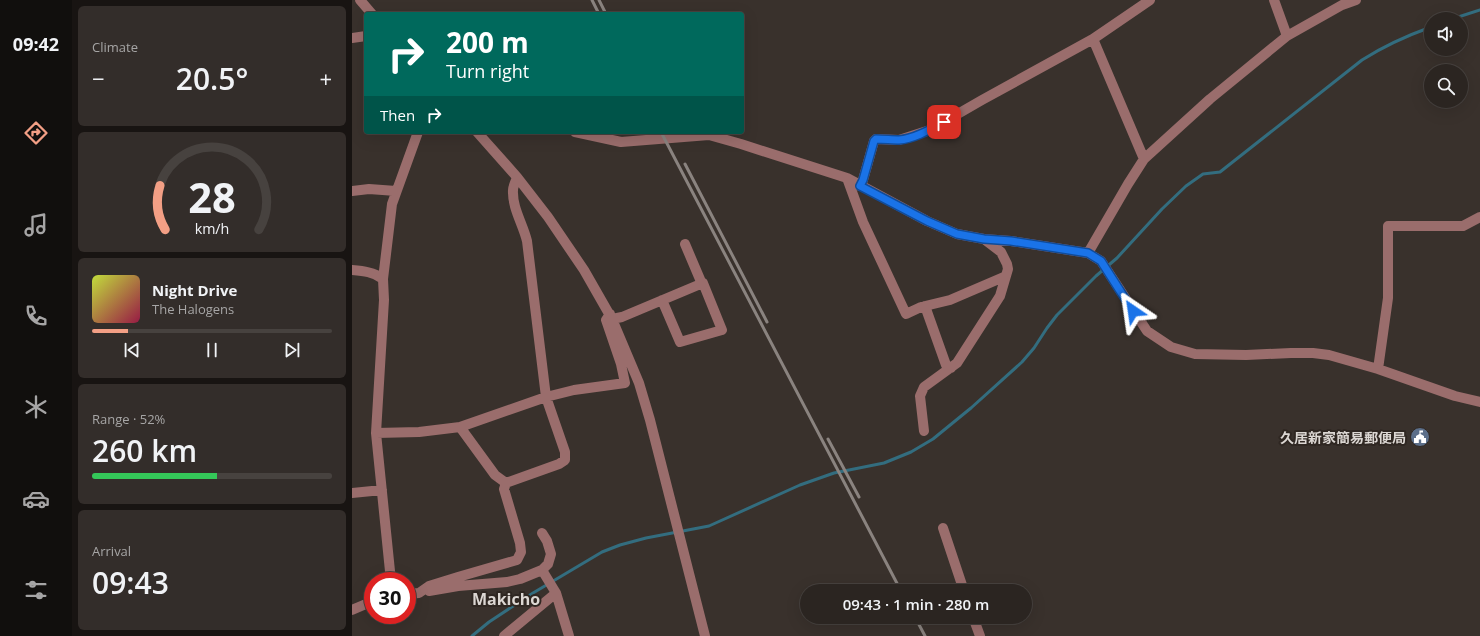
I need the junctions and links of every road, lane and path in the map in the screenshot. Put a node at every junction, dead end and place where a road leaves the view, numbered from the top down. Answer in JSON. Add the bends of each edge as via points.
{"nodes":[{"id":1,"x":360,"y":0,"type":"edge"},
{"id":2,"x":1150,"y":0,"type":"edge"},
{"id":3,"x":1274,"y":0,"type":"edge"},
{"id":4,"x":1356,"y":0,"type":"edge"},
{"id":5,"x":370,"y":12,"type":"edge"},
{"id":6,"x":364,"y":36,"type":"edge"},
{"id":7,"x":1288,"y":36,"type":"junction"},
{"id":8,"x":352,"y":38,"type":"edge"},
{"id":9,"x":1093,"y":39,"type":"junction"},
{"id":10,"x":417,"y":134,"type":"edge"},
{"id":11,"x":479,"y":134,"type":"edge"},
{"id":12,"x":584,"y":134,"type":"edge"},
{"id":13,"x":1144,"y":159,"type":"junction"},
{"id":14,"x":517,"y":177,"type":"junction"},
{"id":15,"x":847,"y":178,"type":"junction"},
{"id":16,"x":860,"y":186,"type":"junction"},
{"id":17,"x":352,"y":190,"type":"edge"},
{"id":18,"x":396,"y":191,"type":"junction"},
{"id":19,"x":1480,"y":217,"type":"edge"},
{"id":20,"x":984,"y":239,"type":"junction"},
{"id":21,"x":685,"y":244,"type":"dead end"},
{"id":22,"x":1088,"y":253,"type":"junction"},
{"id":23,"x":352,"y":270,"type":"edge"},
{"id":24,"x":1006,"y":276,"type":"junction"},
{"id":25,"x":384,"y":279,"type":"junction"},
{"id":26,"x":702,"y":284,"type":"junction"},
{"id":27,"x":662,"y":300,"type":"junction"},
{"id":28,"x":925,"y":306,"type":"junction"},
{"id":29,"x":611,"y":316,"type":"junction"},
{"id":30,"x":951,"y":368,"type":"junction"},
{"id":31,"x":1378,"y":368,"type":"junction"},
{"id":32,"x":546,"y":397,"type":"junction"},
{"id":33,"x":1480,"y":402,"type":"edge"},
{"id":34,"x":460,"y":427,"type":"junction"},
{"id":35,"x":924,"y":431,"type":"dead end"},
{"id":36,"x":376,"y":433,"type":"junction"},
{"id":37,"x":506,"y":483,"type":"junction"},
{"id":38,"x":382,"y":490,"type":"junction"},
{"id":39,"x":352,"y":493,"type":"edge"},
{"id":40,"x":943,"y":528,"type":"dead end"},
{"id":41,"x":542,"y":533,"type":"dead end"},
{"id":42,"x":543,"y":571,"type":"junction"},
{"id":43,"x":390,"y":572,"type":"edge"},
{"id":44,"x":962,"y":584,"type":"edge"},
{"id":45,"x":554,"y":591,"type":"junction"},
{"id":46,"x":416,"y":593,"type":"edge"},
{"id":47,"x":419,"y":593,"type":"junction"},
{"id":48,"x":364,"y":605,"type":"edge"},
{"id":49,"x":352,"y":610,"type":"edge"},
{"id":50,"x":976,"y":624,"type":"edge"},
{"id":51,"x":504,"y":636,"type":"edge"},
{"id":52,"x":569,"y":636,"type":"edge"},
{"id":53,"x":705,"y":636,"type":"edge"},
{"id":54,"x":980,"y":636,"type":"edge"}],
"edges":[{"from":1,"to":5,"type":"street"},
{"from":2,"to":9,"type":"street"},
{"from":3,"to":7,"type":"street"},
{"from":4,"to":7,"type":"street","via":[[1342,5]]},
{"from":6,"to":8,"type":"street"},
{"from":7,"to":13,"type":"street","via":[[1210,99]]},
{"from":9,"to":13,"type":"street"},
{"from":9,"to":16,"type":"street","via":[[930,130],[899,140],[876,139]]},
{"from":10,"to":18,"type":"street"},
{"from":11,"to":14,"type":"street"},
{"from":12,"to":15,"type":"street","via":[[621,142],[709,135]]},
{"from":13,"to":22,"type":"street"},
{"from":14,"to":29,"type":"street","via":[[584,270]]},
{"from":14,"to":32,"type":"street","via":[[513,189],[516,210],[527,241]]},
{"from":15,"to":16,"type":"street"},
{"from":15,"to":28,"type":"street","via":[[863,222],[906,314]]},
{"from":16,"to":20,"type":"street","via":[[946,230]]},
{"from":17,"to":18,"type":"street"},
{"from":18,"to":25,"type":"street","via":[[391,210]]},
{"from":19,"to":31,"type":"street","via":[[1464,226],[1388,226],[1388,298]]},
{"from":20,"to":22,"type":"street"},
{"from":20,"to":24,"type":"street","via":[[1001,252],[1008,269]]},
{"from":21,"to":26,"type":"street"},
{"from":22,"to":31,"type":"street","via":[[1101,261],[1147,331],[1171,347],[1195,354],[1211,355],[1313,353]]},
{"from":23,"to":25,"type":"street","via":[[365,271]]},
{"from":24,"to":28,"type":"street","via":[[950,300]]},
{"from":24,"to":30,"type":"street","via":[[1000,296],[957,363]]},
{"from":25,"to":36,"type":"street"},
{"from":26,"to":27,"type":"street"},
{"from":26,"to":27,"type":"street","via":[[722,330],[680,342]]},
{"from":27,"to":29,"type":"street","via":[[622,317]]},
{"from":28,"to":30,"type":"street","via":[[946,365]]},
{"from":29,"to":32,"type":"street","via":[[606,320],[625,383],[574,390]]},
{"from":29,"to":53,"type":"street","via":[[650,420]]},
{"from":30,"to":35,"type":"street","via":[[921,391]]},
{"from":31,"to":33,"type":"street","via":[[1455,396]]},
{"from":32,"to":34,"type":"street"},
{"from":32,"to":37,"type":"street","via":[[565,460]]},
{"from":34,"to":36,"type":"street","via":[[419,432]]},
{"from":34,"to":37,"type":"street","via":[[495,475]]},
{"from":36,"to":38,"type":"street"},
{"from":37,"to":47,"type":"street","via":[[504,489],[520,543],[521,552],[517,560],[429,586]]},
{"from":38,"to":39,"type":"street"},
{"from":38,"to":43,"type":"street"},
{"from":40,"to":44,"type":"street"},
{"from":41,"to":42,"type":"street","via":[[551,554]]},
{"from":42,"to":45,"type":"street"},
{"from":42,"to":47,"type":"street","via":[[507,582],[458,586]]},
{"from":45,"to":51,"type":"street"},
{"from":45,"to":52,"type":"street"},
{"from":46,"to":47,"type":"street"},
{"from":48,"to":49,"type":"street"},
{"from":50,"to":54,"type":"street"}]}
